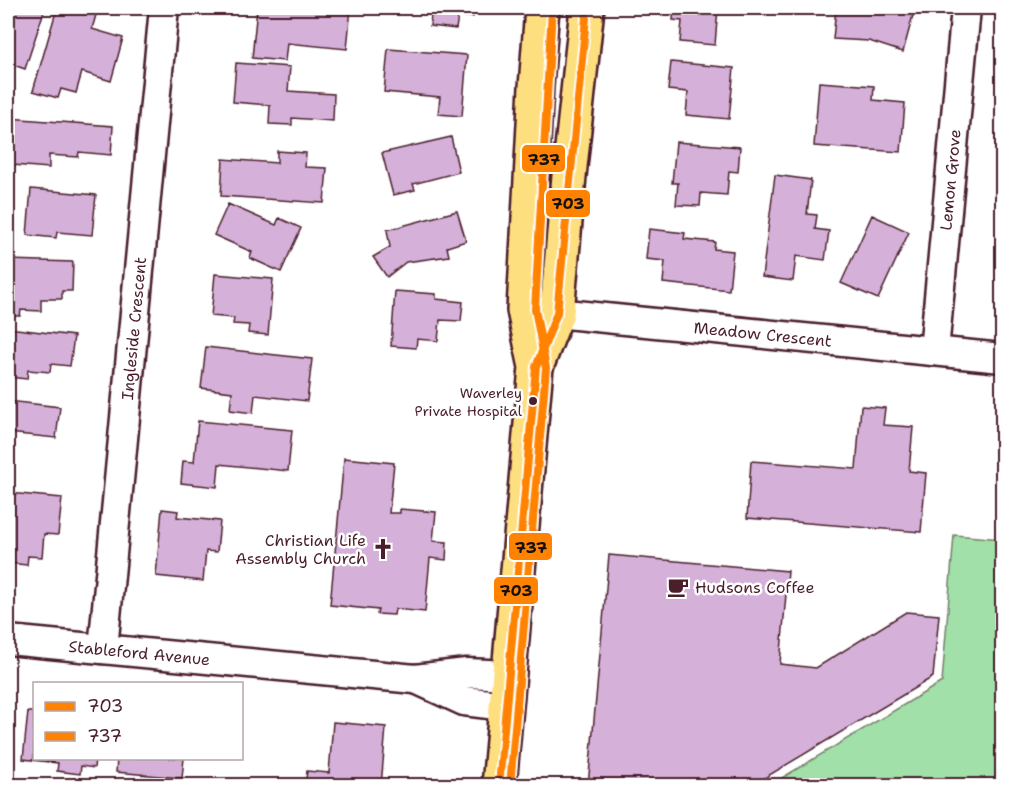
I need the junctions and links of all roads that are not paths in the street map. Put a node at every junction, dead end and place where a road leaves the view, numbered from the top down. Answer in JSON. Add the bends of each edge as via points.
{"nodes":[{"id":1,"x":164,"y":8,"type":"edge"},
{"id":2,"x":542,"y":8,"type":"edge"},
{"id":3,"x":587,"y":8,"type":"edge"},
{"id":4,"x":966,"y":8,"type":"edge"},
{"id":5,"x":531,"y":175,"type":"junction"},
{"id":6,"x":569,"y":176,"type":"junction"},
{"id":7,"x":524,"y":309,"type":"junction"},
{"id":8,"x":557,"y":314,"type":"junction"},
{"id":9,"x":934,"y":351,"type":"junction"},
{"id":10,"x":1002,"y":358,"type":"edge"},
{"id":11,"x":536,"y":367,"type":"junction"},
{"id":12,"x":8,"y":640,"type":"edge"},
{"id":13,"x":103,"y":649,"type":"junction"},
{"id":14,"x":507,"y":691,"type":"junction"},
{"id":15,"x":499,"y":786,"type":"edge"}],
"edges":[{"from":1,"to":13,"type":"street","name":"Ingleside Crescent"},
{"from":2,"to":5,"type":"main road"},
{"from":3,"to":6,"type":"main road"},
{"from":4,"to":9,"type":"street","name":"Lemon Grove"},
{"from":5,"to":6,"type":"main road"},
{"from":5,"to":7,"type":"main road"},
{"from":6,"to":8,"type":"main road"},
{"from":7,"to":8,"type":"street","name":"Meadow Crescent"},
{"from":7,"to":11,"type":"main road"},
{"from":8,"to":9,"type":"street","name":"Meadow Crescent"},
{"from":8,"to":11,"type":"main road"},
{"from":9,"to":10,"type":"street","name":"Meadow Crescent"},
{"from":11,"to":14,"type":"main road"},
{"from":12,"to":13,"type":"street","name":"Stableford Avenue"},
{"from":13,"to":14,"type":"street","name":"Stableford Avenue","via":[[415,679],[464,701]]},
{"from":14,"to":15,"type":"main road"}]}
